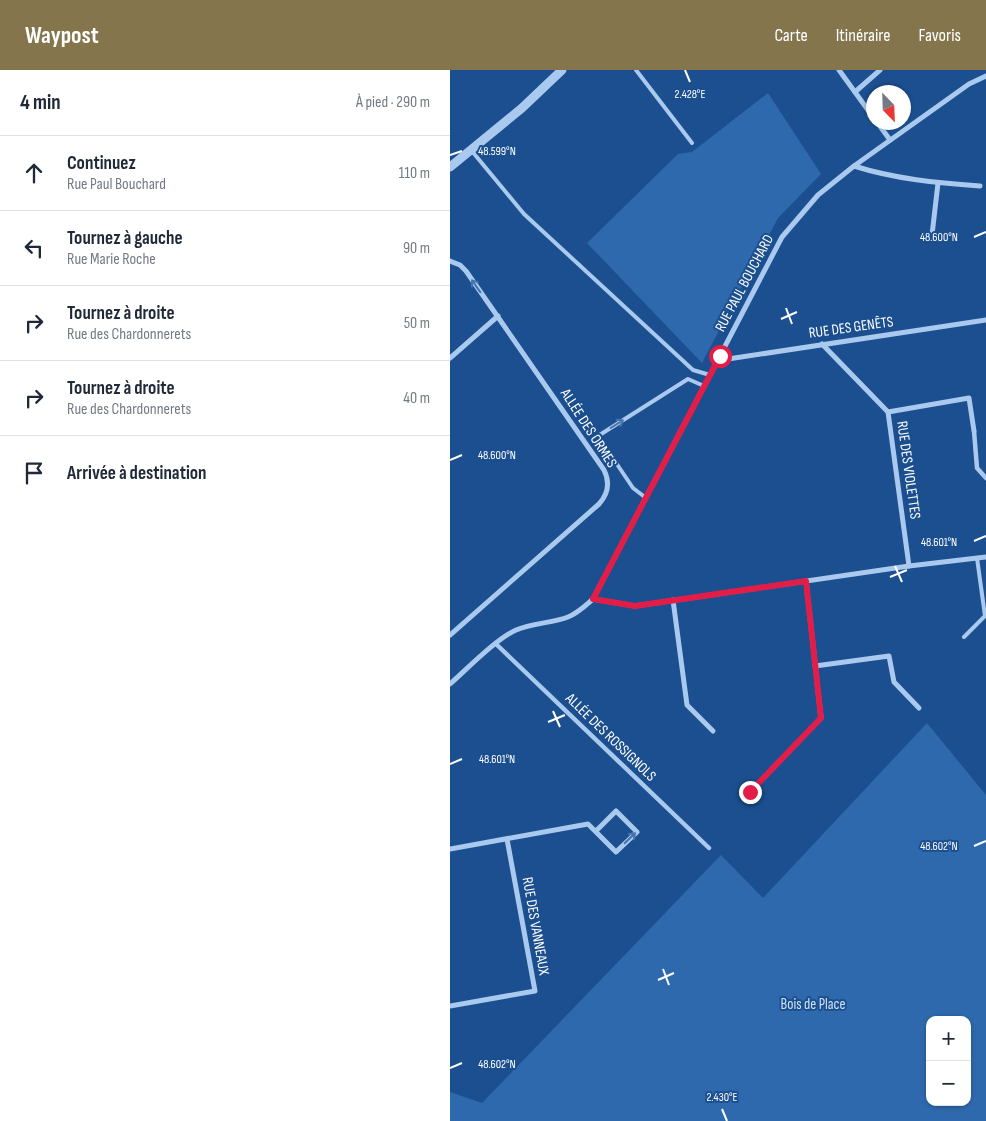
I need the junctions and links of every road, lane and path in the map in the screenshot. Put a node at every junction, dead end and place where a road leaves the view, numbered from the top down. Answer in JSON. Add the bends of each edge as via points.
{"nodes":[{"id":1,"x":562,"y":70,"type":"edge"},
{"id":2,"x":636,"y":70,"type":"edge"},
{"id":3,"x":838,"y":70,"type":"edge"},
{"id":4,"x":880,"y":70,"type":"edge"},
{"id":5,"x":986,"y":76,"type":"edge"},
{"id":6,"x":855,"y":92,"type":"junction"},
{"id":7,"x":866,"y":107,"type":"edge"},
{"id":8,"x":883,"y":130,"type":"edge"},
{"id":9,"x":890,"y":140,"type":"junction"},
{"id":10,"x":692,"y":143,"type":"dead end"},
{"id":11,"x":471,"y":150,"type":"junction"},
{"id":12,"x":854,"y":166,"type":"junction"},
{"id":13,"x":450,"y":167,"type":"edge"},
{"id":14,"x":938,"y":183,"type":"junction"},
{"id":15,"x":980,"y":186,"type":"dead end"},
{"id":16,"x":932,"y":235,"type":"dead end"},
{"id":17,"x":450,"y":261,"type":"edge"},
{"id":18,"x":498,"y":316,"type":"junction"},
{"id":19,"x":986,"y":320,"type":"edge"},
{"id":20,"x":822,"y":344,"type":"junction"},
{"id":21,"x":720,"y":356,"type":"junction"},
{"id":22,"x":450,"y":358,"type":"edge"},
{"id":23,"x":710,"y":375,"type":"junction"},
{"id":24,"x":704,"y":386,"type":"junction"},
{"id":25,"x":888,"y":412,"type":"junction"},
{"id":26,"x":974,"y":431,"type":"joint"},
{"id":27,"x":986,"y":478,"type":"edge"},
{"id":28,"x":646,"y":498,"type":"junction"},
{"id":29,"x":986,"y":557,"type":"edge"},
{"id":30,"x":977,"y":558,"type":"junction"},
{"id":31,"x":909,"y":566,"type":"junction"},
{"id":32,"x":806,"y":581,"type":"junction"},
{"id":33,"x":593,"y":599,"type":"junction"},
{"id":34,"x":673,"y":600,"type":"junction"},
{"id":35,"x":450,"y":635,"type":"edge"},
{"id":36,"x":964,"y":637,"type":"dead end"},
{"id":37,"x":496,"y":644,"type":"junction"},
{"id":38,"x":815,"y":666,"type":"junction"},
{"id":39,"x":450,"y":684,"type":"edge"},
{"id":40,"x":919,"y":708,"type":"dead end"},
{"id":41,"x":713,"y":731,"type":"dead end"},
{"id":42,"x":750,"y":792,"type":"dead end"},
{"id":43,"x":596,"y":831,"type":"junction"},
{"id":44,"x":507,"y":839,"type":"junction"},
{"id":45,"x":709,"y":848,"type":"dead end"},
{"id":46,"x":450,"y":849,"type":"edge"},
{"id":47,"x":450,"y":1006,"type":"edge"}],
"edges":[{"from":1,"to":11,"type":"street"},
{"from":2,"to":10,"type":"lane"},
{"from":3,"to":6,"type":"street"},
{"from":4,"to":6,"type":"street"},
{"from":5,"to":9,"type":"street","name":"RUE PAUL BOUCHARD","via":[[968,84]]},
{"from":6,"to":7,"type":"street"},
{"from":8,"to":9,"type":"street"},
{"from":9,"to":12,"type":"street","name":"RUE PAUL BOUCHARD"},
{"from":11,"to":13,"type":"street"},
{"from":11,"to":23,"type":"lane","via":[[531,221],[693,370]]},
{"from":12,"to":14,"type":"street","via":[[876,174]]},
{"from":12,"to":21,"type":"street","name":"RUE PAUL BOUCHARD","via":[[818,195],[782,237]]},
{"from":14,"to":15,"type":"street"},
{"from":14,"to":16,"type":"street"},
{"from":18,"to":17,"type":"street","name":"ALLÉE DES ORMES","one_way":true,"via":[[466,271]]},
{"from":18,"to":22,"type":"street"},
{"from":18,"to":35,"type":"street","name":"ALLÉE DES ORMES","via":[[604,470],[607,490],[599,504]]},
{"from":19,"to":20,"type":"street","name":"RUE DES GENÊTS"},
{"from":20,"to":21,"type":"street","name":"RUE DES GENÊTS","via":[[728,359]]},
{"from":20,"to":25,"type":"street","name":"RUE DES VIOLETTES"},
{"from":21,"to":23,"type":"street","name":"RUE PAUL BOUCHARD"},
{"from":23,"to":24,"type":"street","name":"RUE PAUL BOUCHARD"},
{"from":24,"to":28,"type":"street","name":"RUE PAUL BOUCHARD"},
{"from":28,"to":24,"type":"lane","one_way":true,"via":[[633,488],[598,436],[688,379]]},
{"from":25,"to":26,"type":"street","via":[[969,398]]},
{"from":25,"to":31,"type":"street","name":"RUE DES VIOLETTES"},
{"from":26,"to":27,"type":"street","via":[[977,468]]},
{"from":28,"to":33,"type":"street","name":"RUE PAUL BOUCHARD"},
{"from":29,"to":30,"type":"street"},
{"from":30,"to":31,"type":"street"},
{"from":30,"to":36,"type":"lane","via":[[985,616]]},
{"from":31,"to":32,"type":"street"},
{"from":32,"to":34,"type":"street"},
{"from":32,"to":38,"type":"street"},
{"from":33,"to":34,"type":"street","via":[[635,606]]},
{"from":33,"to":37,"type":"street","via":[[567,617],[515,630]]},
{"from":34,"to":41,"type":"street","via":[[687,705]]},
{"from":37,"to":39,"type":"street"},
{"from":37,"to":45,"type":"street","name":"ALLÉE DES ROSSIGNOLS"},
{"from":38,"to":40,"type":"street","via":[[888,656],[894,682]]},
{"from":38,"to":42,"type":"street","via":[[821,718]]},
{"from":43,"to":43,"type":"street","one_way":true,"via":[[616,852],[637,832],[616,811]]},
{"from":43,"to":44,"type":"street","via":[[588,824]]},
{"from":44,"to":46,"type":"street"},
{"from":44,"to":47,"type":"street","name":"RUE DES VANNEAUX","via":[[535,991]]}]}
